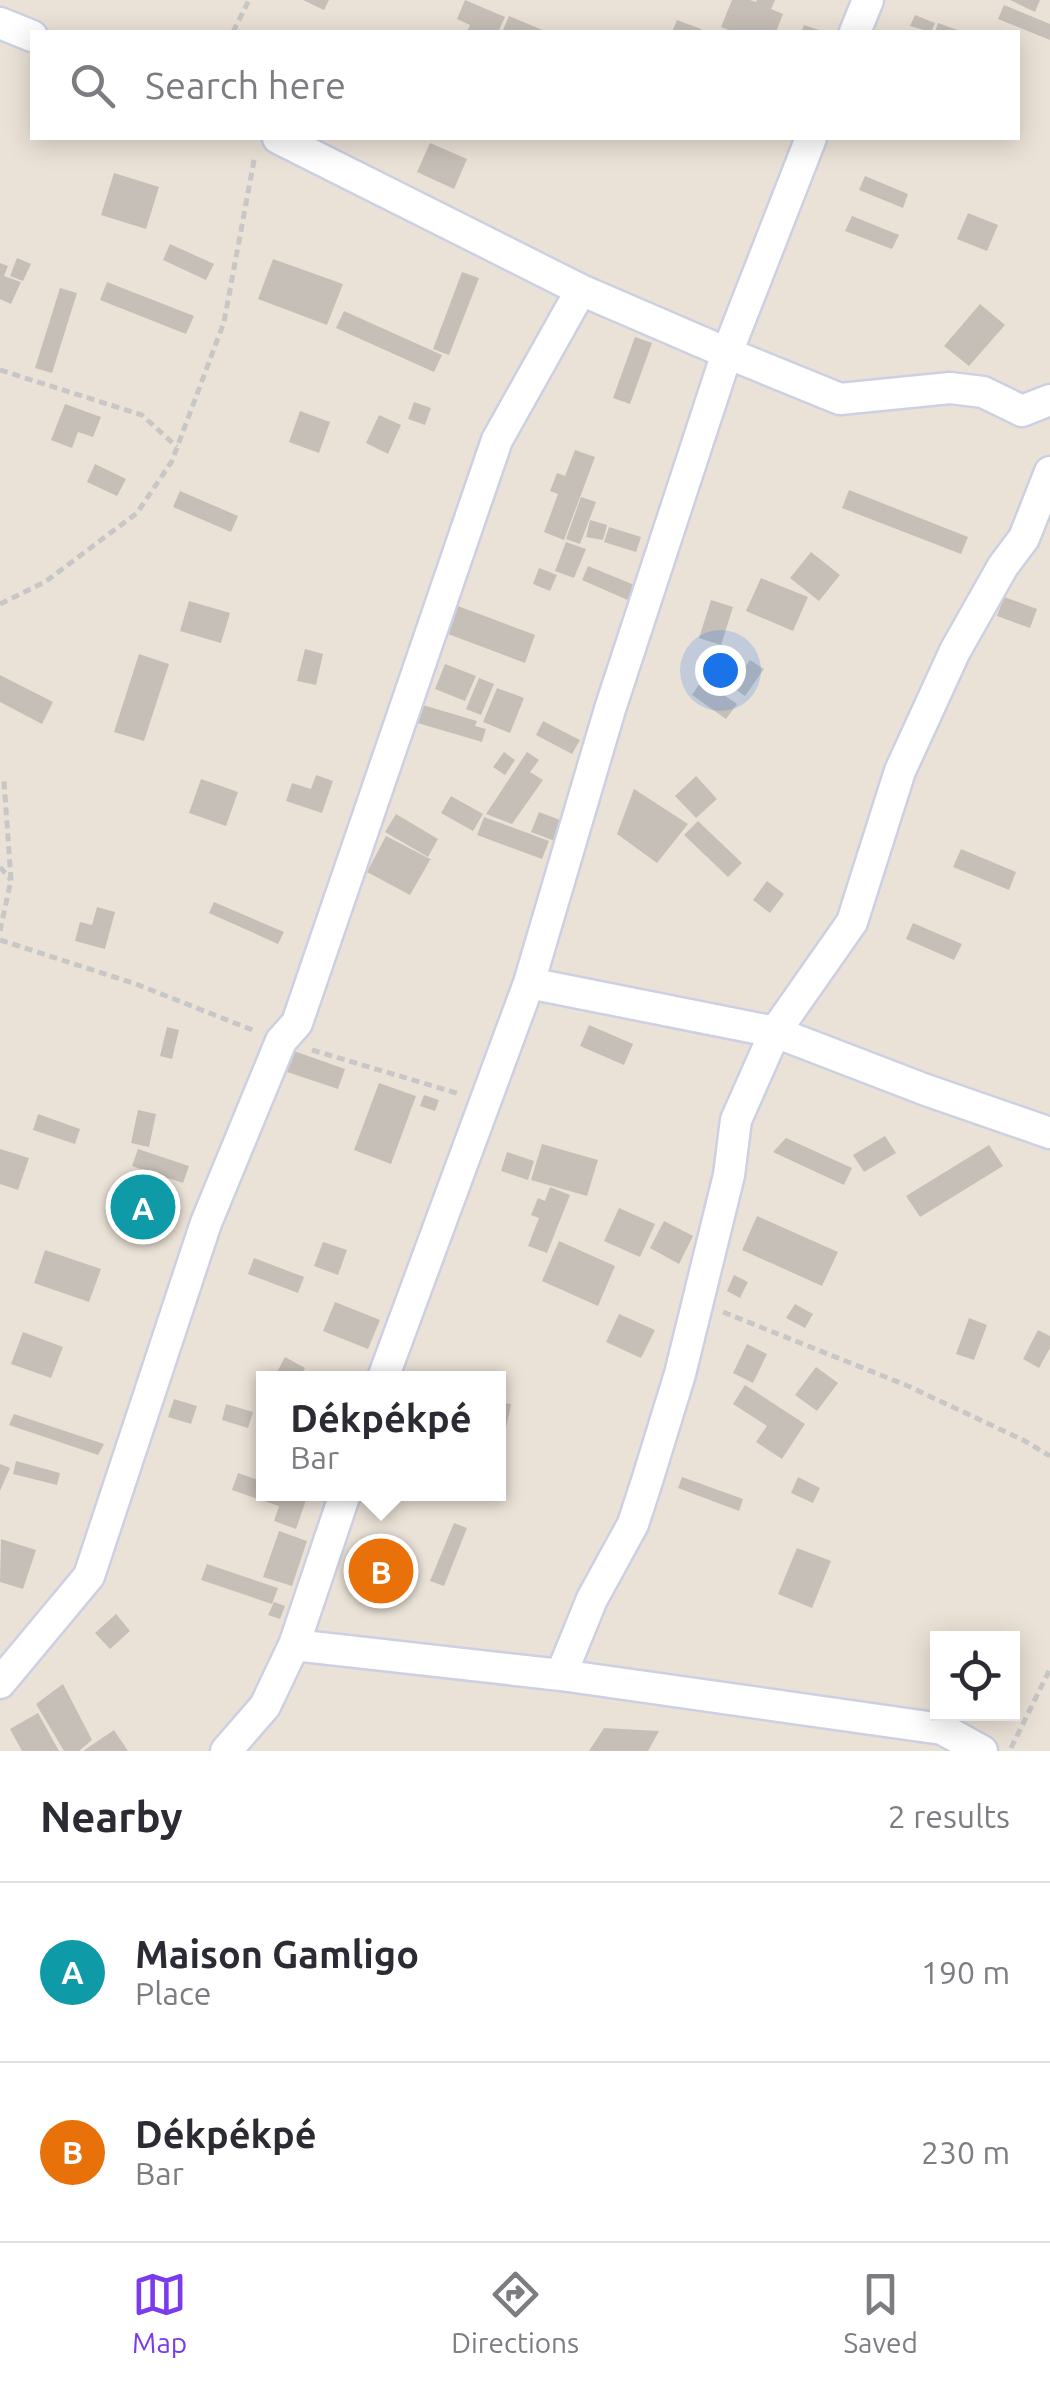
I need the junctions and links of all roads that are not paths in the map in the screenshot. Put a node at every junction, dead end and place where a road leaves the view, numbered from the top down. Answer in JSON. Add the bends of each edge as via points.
{"nodes":[{"id":1,"x":868,"y":0,"type":"edge"},
{"id":2,"x":0,"y":23,"type":"edge"},
{"id":3,"x":855,"y":30,"type":"edge"},
{"id":4,"x":30,"y":35,"type":"edge"},
{"id":5,"x":810,"y":140,"type":"edge"},
{"id":6,"x":266,"y":147,"type":"edge"},
{"id":7,"x":581,"y":290,"type":"junction"},
{"id":8,"x":728,"y":353,"type":"junction"},
{"id":9,"x":1050,"y":400,"type":"edge"},
{"id":10,"x":1050,"y":472,"type":"edge"},
{"id":11,"x":529,"y":982,"type":"junction"},
{"id":12,"x":776,"y":1032,"type":"junction"},
{"id":13,"x":1050,"y":1133,"type":"edge"},
{"id":14,"x":386,"y":1371,"type":"edge"},
{"id":15,"x":342,"y":1501,"type":"edge"},
{"id":16,"x":294,"y":1645,"type":"junction"},
{"id":17,"x":561,"y":1675,"type":"junction"},
{"id":18,"x":0,"y":1683,"type":"edge"},
{"id":19,"x":226,"y":1751,"type":"edge"},
{"id":20,"x":982,"y":1751,"type":"edge"}],
"edges":[{"from":1,"to":3,"type":"street"},
{"from":2,"to":4,"type":"street"},
{"from":5,"to":8,"type":"street"},
{"from":6,"to":7,"type":"street"},
{"from":7,"to":8,"type":"street"},
{"from":7,"to":18,"type":"street","via":[[496,440],[296,1023],[282,1041],[206,1223],[89,1576]]},
{"from":8,"to":9,"type":"street","via":[[840,399],[950,388],[983,392],[1022,411]]},
{"from":8,"to":11,"type":"street","via":[[610,709]]},
{"from":10,"to":12,"type":"street","via":[[1024,538],[955,651],[900,770],[852,922]]},
{"from":11,"to":12,"type":"street"},
{"from":11,"to":14,"type":"street"},
{"from":12,"to":13,"type":"street"},
{"from":12,"to":17,"type":"street","via":[[736,1120],[729,1175],[680,1374],[633,1524]]},
{"from":15,"to":16,"type":"street"},
{"from":16,"to":17,"type":"street"},
{"from":16,"to":19,"type":"street","via":[[265,1706]]},
{"from":17,"to":20,"type":"street","via":[[942,1729]]}]}
